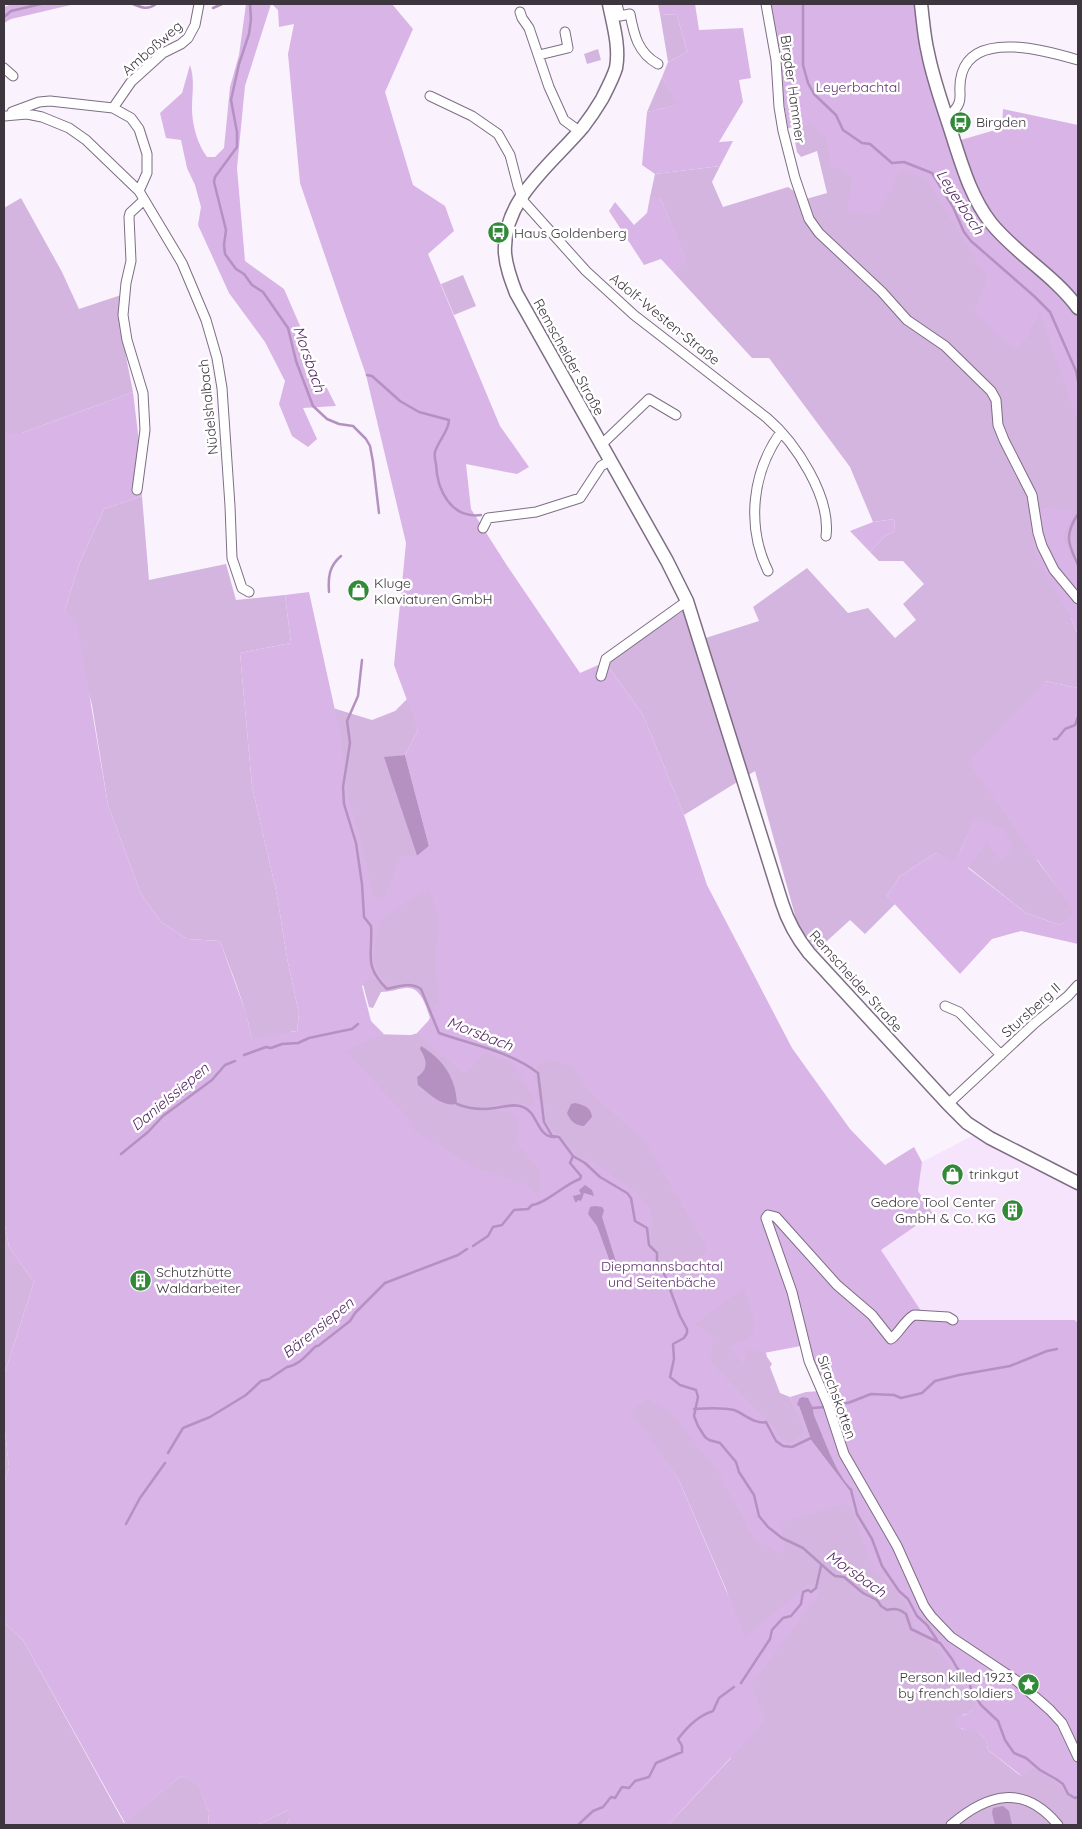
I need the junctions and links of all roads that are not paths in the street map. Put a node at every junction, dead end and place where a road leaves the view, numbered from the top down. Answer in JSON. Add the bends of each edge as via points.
{"nodes":[{"id":1,"x":199,"y":4,"type":"edge"},
{"id":2,"x":609,"y":4,"type":"edge"},
{"id":3,"x":617,"y":4,"type":"edge"},
{"id":4,"x":766,"y":4,"type":"edge"},
{"id":5,"x":921,"y":4,"type":"edge"},
{"id":6,"x":520,"y":12,"type":"dead end"},
{"id":7,"x":565,"y":32,"type":"dead end"},
{"id":8,"x":538,"y":55,"type":"junction"},
{"id":9,"x":1078,"y":60,"type":"edge"},
{"id":10,"x":658,"y":64,"type":"dead end"},
{"id":11,"x":4,"y":68,"type":"edge"},
{"id":12,"x":13,"y":76,"type":"dead end"},
{"id":13,"x":430,"y":96,"type":"dead end"},
{"id":14,"x":113,"y":108,"type":"junction"},
{"id":15,"x":4,"y":116,"type":"edge"},
{"id":16,"x":947,"y":118,"type":"junction"},
{"id":17,"x":580,"y":131,"type":"junction"},
{"id":18,"x":139,"y":191,"type":"junction"},
{"id":19,"x":522,"y":196,"type":"junction"},
{"id":20,"x":144,"y":200,"type":"junction"},
{"id":21,"x":1078,"y":308,"type":"edge"},
{"id":22,"x":676,"y":415,"type":"dead end"},
{"id":23,"x":781,"y":432,"type":"junction"},
{"id":24,"x":601,"y":445,"type":"junction"},
{"id":25,"x":610,"y":461,"type":"junction"},
{"id":26,"x":137,"y":490,"type":"dead end"},
{"id":27,"x":482,"y":528,"type":"dead end"},
{"id":28,"x":826,"y":536,"type":"dead end"},
{"id":29,"x":768,"y":571,"type":"dead end"},
{"id":30,"x":249,"y":592,"type":"dead end"},
{"id":31,"x":1078,"y":599,"type":"edge"},
{"id":32,"x":687,"y":601,"type":"junction"},
{"id":33,"x":601,"y":676,"type":"dead end"},
{"id":34,"x":1078,"y":985,"type":"edge"},
{"id":35,"x":945,"y":1006,"type":"dead end"},
{"id":36,"x":1001,"y":1054,"type":"junction"},
{"id":37,"x":948,"y":1104,"type":"junction"},
{"id":38,"x":1078,"y":1183,"type":"edge"},
{"id":39,"x":953,"y":1320,"type":"dead end"},
{"id":40,"x":1078,"y":1756,"type":"edge"},
{"id":41,"x":951,"y":1825,"type":"edge"},
{"id":42,"x":1058,"y":1825,"type":"edge"}],
"edges":[{"from":1,"to":14,"type":"street","name":"Amboßweg","via":[[195,25],[188,38],[162,53],[132,82]]},
{"from":2,"to":17,"type":"main road","name":"Remscheider Straße","via":[[617,47],[615,69],[593,114]]},
{"from":3,"to":10,"type":"street","via":[[620,16],[630,14],[639,46]]},
{"from":4,"to":31,"type":"street","name":"Birgder Hammer","via":[[776,60],[781,119],[809,219],[819,233],[907,320],[945,346],[991,391],[996,400],[1002,435],[1032,495],[1042,546],[1054,570]]},
{"from":5,"to":16,"type":"main road","via":[[927,52]]},
{"from":6,"to":8,"type":"street"},
{"from":7,"to":8,"type":"street","via":[[568,48]]},
{"from":8,"to":17,"type":"street","via":[[564,120]]},
{"from":9,"to":16,"type":"street","via":[[1021,47],[1002,47],[978,54],[966,64],[961,78],[961,101]]},
{"from":11,"to":12,"type":"street"},
{"from":13,"to":19,"type":"street","name":"Adolf-Westen-Straße","via":[[472,116],[498,134],[510,155]]},
{"from":14,"to":15,"type":"street","via":[[44,101]]},
{"from":14,"to":18,"type":"street","via":[[134,120],[145,148],[147,173]]},
{"from":15,"to":18,"type":"street","name":"Nüdelshalbach","via":[[35,115],[69,128],[100,152]]},
{"from":16,"to":21,"type":"main road","via":[[964,172],[984,212],[1002,235]]},
{"from":17,"to":19,"type":"main road","name":"Remscheider Straße"},
{"from":18,"to":20,"type":"street","name":"Nüdelshalbach"},
{"from":19,"to":23,"type":"street","name":"Adolf-Westen-Straße","via":[[535,215],[606,291]]},
{"from":19,"to":24,"type":"main road","name":"Remscheider Straße","via":[[510,218],[506,234],[509,276],[523,308]]},
{"from":20,"to":26,"type":"street","via":[[130,213],[131,261],[124,306],[127,340],[143,393],[145,430]]},
{"from":20,"to":30,"type":"street","name":"Nüdelshalbach","via":[[182,263],[212,338],[222,388],[232,558],[242,588]]},
{"from":22,"to":24,"type":"street","via":[[649,398]]},
{"from":23,"to":28,"type":"street","name":"Adolf-Westen-Straße","via":[[802,459],[815,484],[828,525]]},
{"from":23,"to":29,"type":"street","via":[[766,458],[755,495],[755,526],[760,555]]},
{"from":24,"to":25,"type":"main road","name":"Remscheider Straße"},
{"from":25,"to":27,"type":"street","via":[[601,466],[580,498],[536,512],[488,518]]},
{"from":25,"to":32,"type":"main road","name":"Remscheider Straße"},
{"from":32,"to":33,"type":"street","via":[[606,659]]},
{"from":32,"to":37,"type":"main road","name":"Remscheider Straße","via":[[782,903],[794,931],[809,953]]},
{"from":34,"to":36,"type":"street","name":"Stursberg II"},
{"from":35,"to":36,"type":"street","name":"Stursberg II","via":[[959,1012]]},
{"from":36,"to":37,"type":"street","name":"Stursberg II"},
{"from":37,"to":38,"type":"main road","name":"Remscheider Straße","via":[[978,1131]]},
{"from":39,"to":40,"type":"street","name":"Sirachskotten","via":[[914,1316],[891,1339],[776,1217],[768,1215],[766,1218],[792,1292],[808,1361],[828,1405],[844,1454],[897,1546],[924,1606],[951,1637],[1011,1676],[1050,1710],[1062,1723]]},
{"from":41,"to":42,"type":"street","via":[[982,1804],[1004,1798],[1033,1803]]}]}
